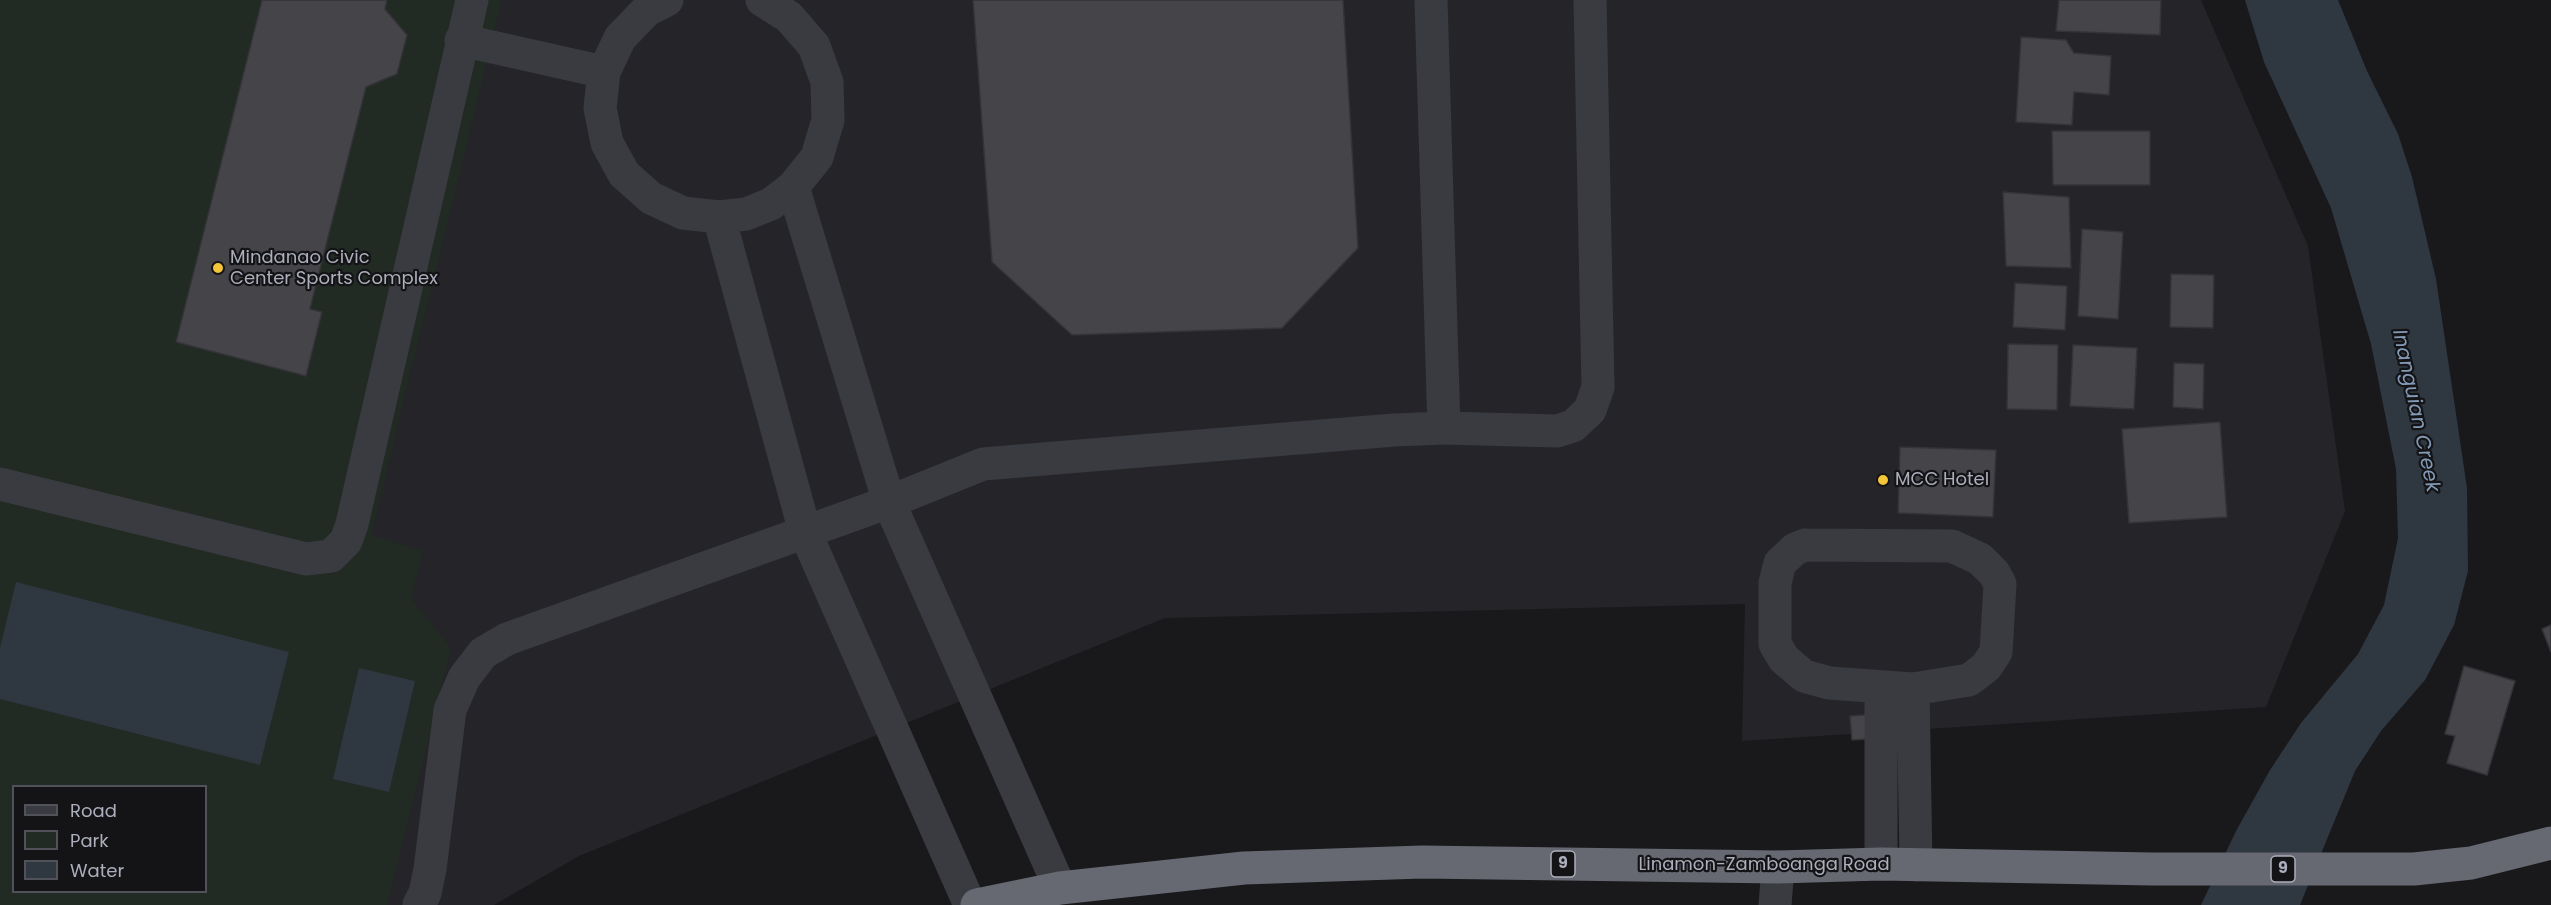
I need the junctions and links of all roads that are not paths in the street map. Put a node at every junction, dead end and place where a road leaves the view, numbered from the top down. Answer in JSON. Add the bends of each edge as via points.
{"nodes":[{"id":1,"x":472,"y":0,"type":"edge"},
{"id":2,"x":667,"y":0,"type":"edge"},
{"id":3,"x":762,"y":0,"type":"edge"},
{"id":4,"x":1431,"y":0,"type":"edge"},
{"id":5,"x":1590,"y":0,"type":"edge"},
{"id":6,"x":461,"y":40,"type":"junction"},
{"id":7,"x":604,"y":72,"type":"junction"},
{"id":8,"x":794,"y":187,"type":"junction"},
{"id":9,"x":718,"y":217,"type":"junction"},
{"id":10,"x":1444,"y":428,"type":"junction"},
{"id":11,"x":0,"y":484,"type":"edge"},
{"id":12,"x":889,"y":502,"type":"junction"},
{"id":13,"x":805,"y":532,"type":"junction"},
{"id":14,"x":1881,"y":689,"type":"junction"},
{"id":15,"x":1913,"y":689,"type":"junction"},
{"id":16,"x":2551,"y":843,"type":"edge"},
{"id":17,"x":1881,"y":864,"type":"junction"},
{"id":18,"x":1916,"y":865,"type":"junction"},
{"id":19,"x":1778,"y":867,"type":"junction"},
{"id":20,"x":1060,"y":888,"type":"junction"},
{"id":21,"x":419,"y":905,"type":"edge"},
{"id":22,"x":970,"y":905,"type":"edge"},
{"id":23,"x":977,"y":905,"type":"edge"},
{"id":24,"x":1774,"y":905,"type":"edge"}],
"edges":[{"from":1,"to":6,"type":"lane"},
{"from":2,"to":7,"type":"lane","via":[[646,10],[620,38]]},
{"from":3,"to":8,"type":"lane","via":[[789,17],[814,46],[827,82],[828,120],[817,157]]},
{"from":4,"to":10,"type":"lane"},
{"from":5,"to":10,"type":"lane","via":[[1598,387],[1590,410],[1573,426],[1557,430]]},
{"from":6,"to":7,"type":"lane"},
{"from":6,"to":11,"type":"lane","via":[[346,542],[331,556],[306,559]]},
{"from":7,"to":9,"type":"lane","via":[[600,108],[607,143],[624,174],[651,198],[672,208]]},
{"from":8,"to":9,"type":"lane","via":[[746,214]]},
{"from":8,"to":12,"type":"lane"},
{"from":9,"to":13,"type":"lane"},
{"from":10,"to":12,"type":"lane","via":[[983,464]]},
{"from":12,"to":13,"type":"lane"},
{"from":12,"to":20,"type":"lane"},
{"from":13,"to":21,"type":"lane","via":[[507,639],[483,653],[464,678],[450,710],[430,869]]},
{"from":13,"to":22,"type":"lane"},
{"from":14,"to":15,"type":"lane"},
{"from":14,"to":15,"type":"lane","via":[[1804,676],[1784,659],[1775,644],[1776,583],[1780,563],[1795,549],[1806,545],[1952,546],[1980,559],[1995,573],[2000,584],[1996,652],[1986,667],[1969,680]]},
{"from":14,"to":17,"type":"lane"},
{"from":15,"to":18,"type":"lane"},
{"from":16,"to":18,"type":"highway","name":"Linamon-Zamboanga Road","number":"9","via":[[2471,863],[2414,869]]},
{"from":17,"to":18,"type":"highway","name":"Linamon-Zamboanga Road","number":"9"},
{"from":17,"to":19,"type":"highway","name":"Linamon-Zamboanga Road","number":"9"},
{"from":19,"to":20,"type":"highway","name":"Linamon-Zamboanga Road","number":"9","via":[[1422,862],[1244,868]]},
{"from":19,"to":24,"type":"lane"},
{"from":20,"to":23,"type":"highway","name":"Linamon-Zamboanga Road","number":"9"}]}
